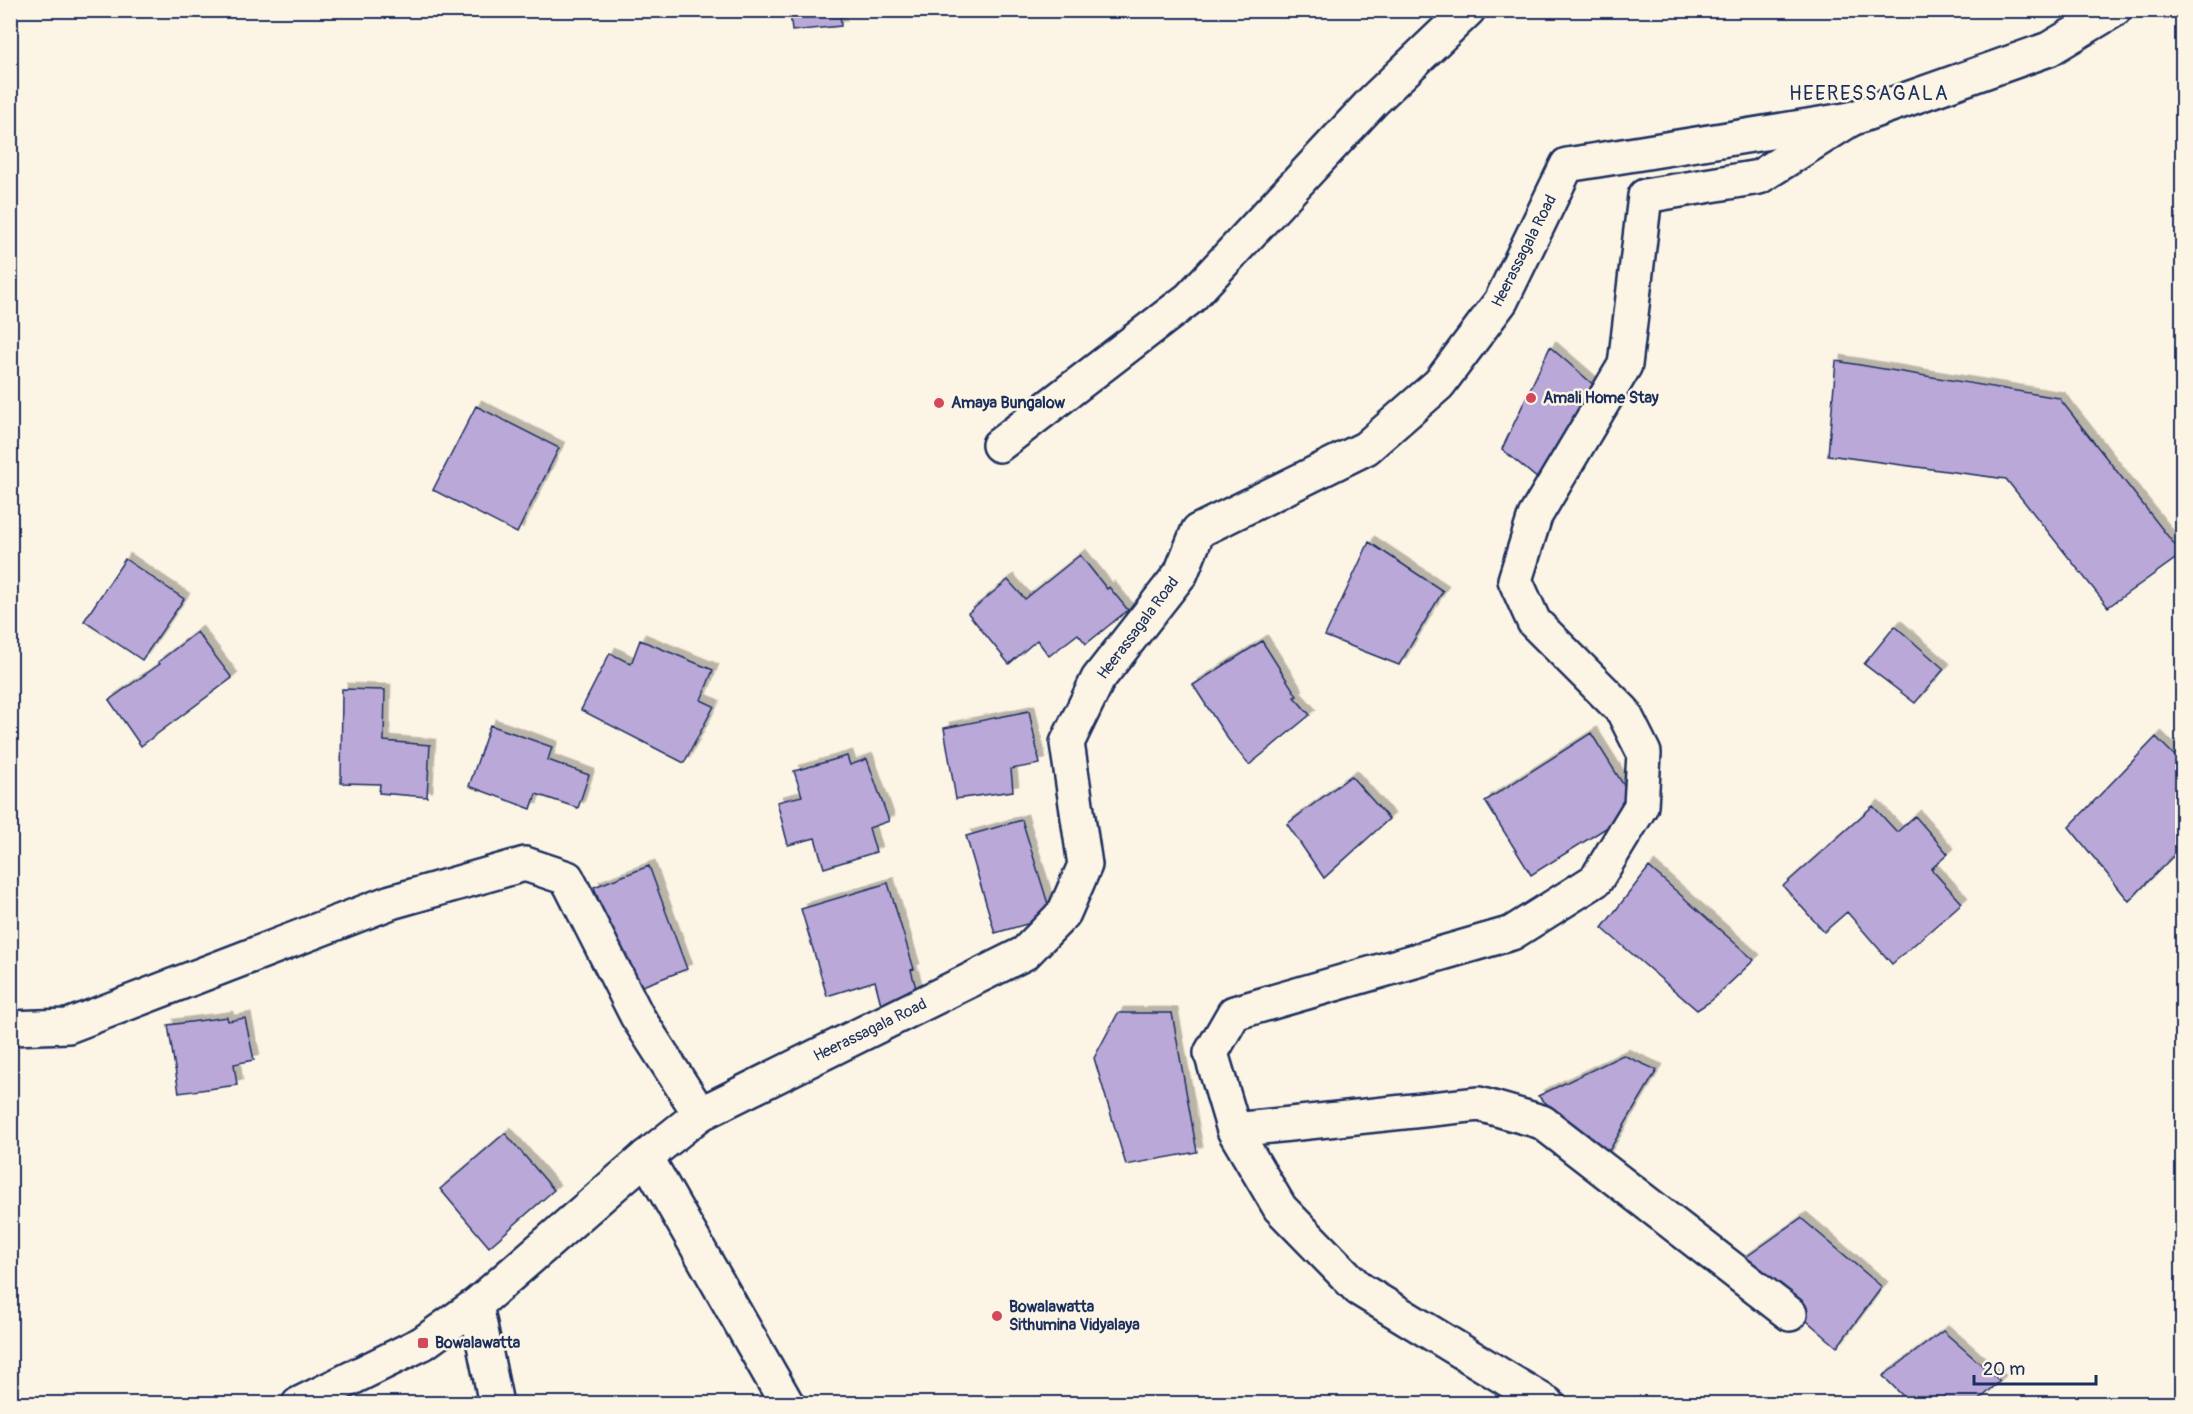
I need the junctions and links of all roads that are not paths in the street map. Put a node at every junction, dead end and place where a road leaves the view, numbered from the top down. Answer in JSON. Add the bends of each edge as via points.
{"nodes":[{"id":1,"x":1468,"y":10,"type":"edge"},
{"id":2,"x":2114,"y":10,"type":"edge"},
{"id":3,"x":1851,"y":119,"type":"junction"},
{"id":4,"x":999,"y":445,"type":"dead end"},
{"id":5,"x":10,"y":1028,"type":"edge"},
{"id":6,"x":700,"y":1114,"type":"junction"},
{"id":7,"x":1234,"y":1130,"type":"junction"},
{"id":8,"x":646,"y":1157,"type":"junction"},
{"id":9,"x":476,"y":1305,"type":"junction"},
{"id":10,"x":1790,"y":1314,"type":"dead end"},
{"id":11,"x":299,"y":1404,"type":"edge"},
{"id":12,"x":496,"y":1404,"type":"edge"},
{"id":13,"x":787,"y":1404,"type":"edge"},
{"id":14,"x":1548,"y":1404,"type":"edge"}],
"edges":[{"from":1,"to":4,"type":"street","via":[[1373,100],[1190,298]]},
{"from":2,"to":3,"type":"street","name":"Heerassagala Road","via":[[2049,49]]},
{"from":3,"to":6,"type":"street","name":"Heerassagala Road","via":[[1567,165],[1501,301],[1439,384],[1366,448],[1198,531],[1181,573],[1098,680],[1067,743],[1085,865],[1064,913],[1025,953]]},
{"from":3,"to":7,"type":"street","via":[[1759,177],[1645,195],[1625,365],[1535,516],[1515,580],[1524,601],[1534,622],[1623,711],[1644,753],[1641,806],[1596,880],[1512,933],[1234,1013],[1211,1053]]},
{"from":5,"to":6,"type":"street","via":[[68,1026],[391,902],[525,864],[567,878],[637,1016]]},
{"from":6,"to":8,"type":"street","name":"Heerassagala Road"},
{"from":7,"to":10,"type":"street","via":[[1479,1104],[1542,1122]]},
{"from":7,"to":14,"type":"street","via":[[1280,1208],[1359,1288]]},
{"from":8,"to":9,"type":"street","name":"Heerassagala Road"},
{"from":8,"to":13,"type":"street"},
{"from":9,"to":11,"type":"street","name":"Heerassagala Road","via":[[423,1343]]},
{"from":9,"to":12,"type":"street"}]}
